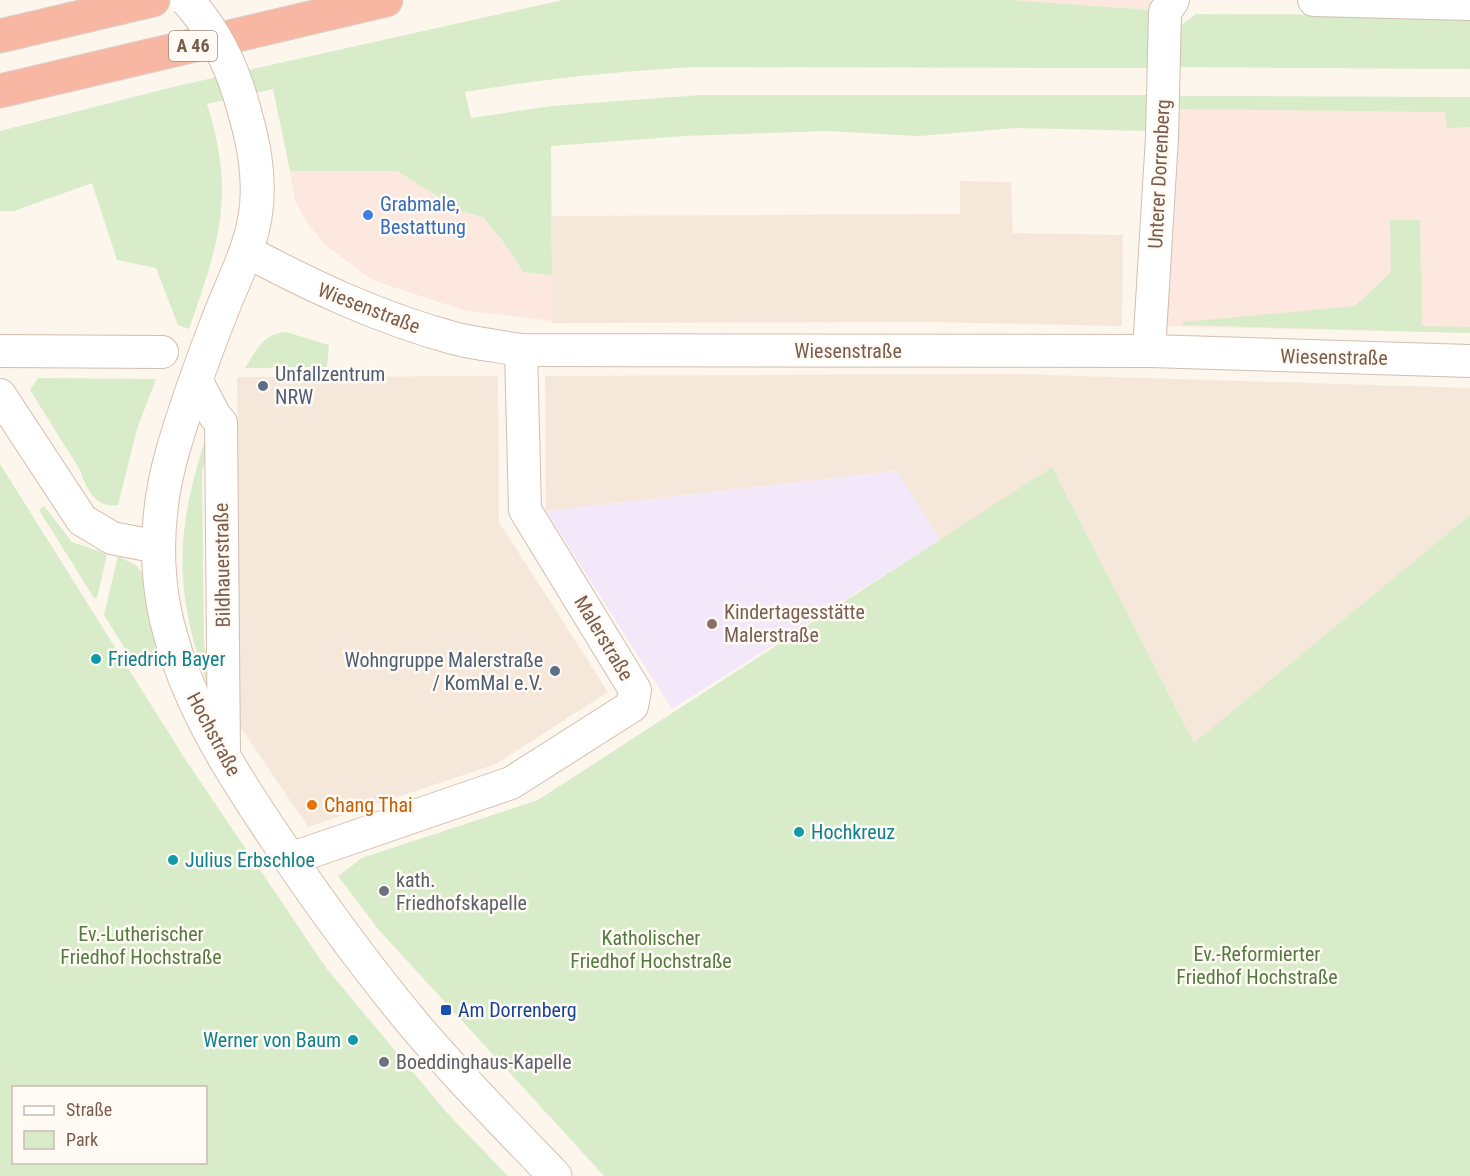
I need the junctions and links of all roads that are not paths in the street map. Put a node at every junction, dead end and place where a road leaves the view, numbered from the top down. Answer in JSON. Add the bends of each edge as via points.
{"nodes":[{"id":1,"x":153,"y":0,"type":"edge"},
{"id":2,"x":187,"y":0,"type":"edge"},
{"id":3,"x":386,"y":0,"type":"edge"},
{"id":4,"x":1314,"y":0,"type":"edge"},
{"id":5,"x":1470,"y":3,"type":"edge"},
{"id":6,"x":1168,"y":14,"type":"edge"},
{"id":7,"x":0,"y":36,"type":"edge"},
{"id":8,"x":0,"y":92,"type":"edge"},
{"id":9,"x":246,"y":251,"type":"junction"},
{"id":10,"x":522,"y":350,"type":"junction"},
{"id":11,"x":0,"y":351,"type":"edge"},
{"id":12,"x":1149,"y":351,"type":"junction"},
{"id":13,"x":162,"y":352,"type":"dead end"},
{"id":14,"x":1470,"y":361,"type":"edge"},
{"id":15,"x":196,"y":380,"type":"junction"},
{"id":16,"x":0,"y":395,"type":"edge"},
{"id":17,"x":158,"y":547,"type":"junction"},
{"id":18,"x":224,"y":758,"type":"junction"},
{"id":19,"x":290,"y":859,"type":"junction"},
{"id":20,"x":555,"y":1176,"type":"edge"}],
"edges":[{"from":1,"to":7,"type":"highway"},
{"from":2,"to":9,"type":"main road","name":"Hochstraße","bridge":true,"via":[[214,34],[231,66],[255,158],[255,219]]},
{"from":3,"to":8,"type":"highway","number":"A 46"},
{"from":4,"to":5,"type":"street"},
{"from":6,"to":12,"type":"street","name":"Unterer Dorrenberg"},
{"from":9,"to":10,"type":"street","name":"Wiesenstraße","via":[[322,291],[395,320],[456,339]]},
{"from":9,"to":15,"type":"main road","name":"Hochstraße"},
{"from":10,"to":12,"type":"street","name":"Wiesenstraße"},
{"from":10,"to":19,"type":"street","name":"Malerstraße","via":[[525,510],[635,690],[632,706],[511,783]]},
{"from":11,"to":13,"type":"street"},
{"from":12,"to":14,"type":"street","name":"Wiesenstraße"},
{"from":15,"to":17,"type":"main road","name":"Hochstraße","via":[[164,483]]},
{"from":15,"to":18,"type":"street","name":"Bildhauerstraße","via":[[221,423]]},
{"from":16,"to":17,"type":"street","via":[[82,520],[112,537]]},
{"from":17,"to":18,"type":"main road","name":"Hochstraße","via":[[165,610],[175,646],[190,690]]},
{"from":18,"to":19,"type":"main road","name":"Hochstraße"},
{"from":19,"to":20,"type":"main road","name":"Hochstraße","via":[[352,947],[417,1028]]}]}
